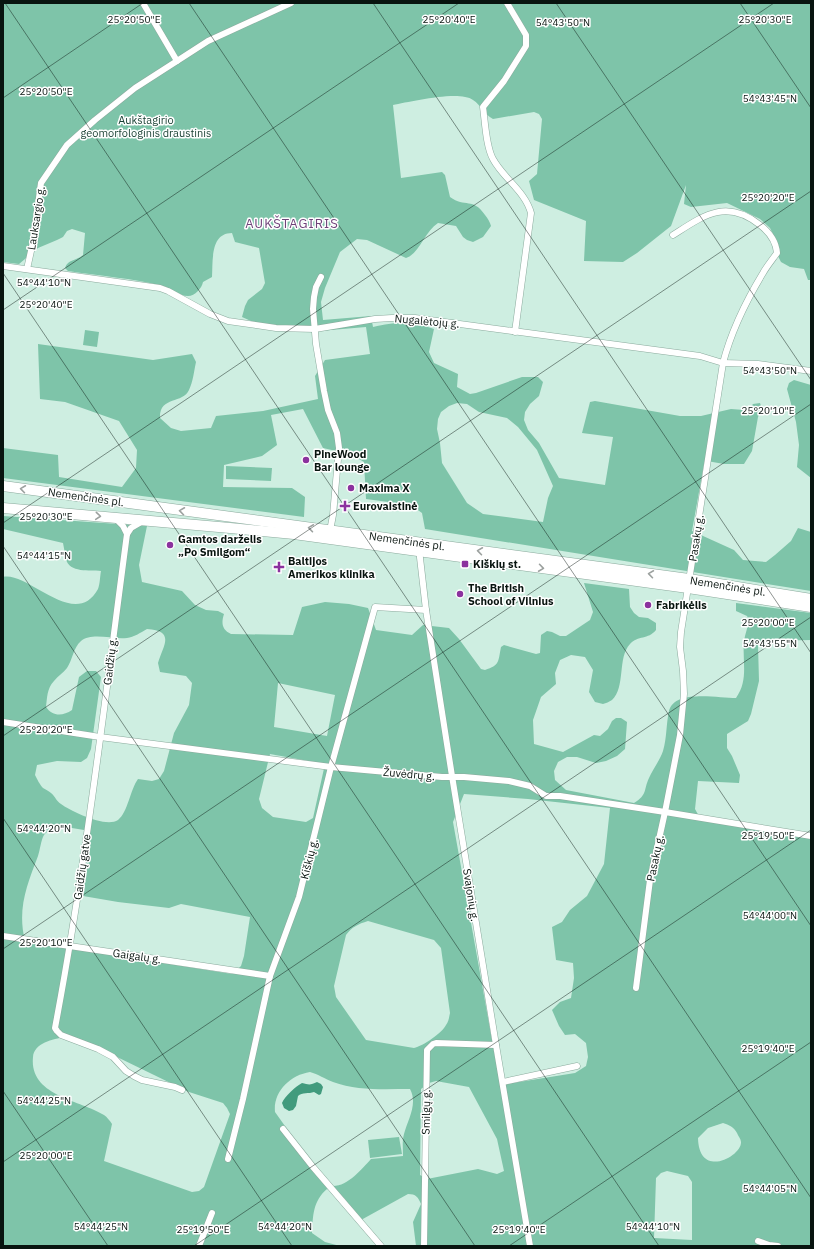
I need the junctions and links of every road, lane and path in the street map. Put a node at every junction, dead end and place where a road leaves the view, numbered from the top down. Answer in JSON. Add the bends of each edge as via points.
{"nodes":[{"id":1,"x":143,"y":3,"type":"edge"},
{"id":2,"x":291,"y":3,"type":"edge"},
{"id":3,"x":508,"y":3,"type":"edge"},
{"id":4,"x":177,"y":61,"type":"junction"},
{"id":5,"x":673,"y":235,"type":"dead end"},
{"id":6,"x":3,"y":266,"type":"edge"},
{"id":7,"x":27,"y":269,"type":"junction"},
{"id":8,"x":321,"y":277,"type":"dead end"},
{"id":9,"x":315,"y":329,"type":"junction"},
{"id":10,"x":515,"y":332,"type":"junction"},
{"id":11,"x":722,"y":363,"type":"junction"},
{"id":12,"x":811,"y":371,"type":"edge"},
{"id":13,"x":3,"y":486,"type":"edge"},
{"id":14,"x":3,"y":508,"type":"edge"},
{"id":15,"x":114,"y":518,"type":"junction"},
{"id":16,"x":143,"y":521,"type":"junction"},
{"id":17,"x":330,"y":531,"type":"junction"},
{"id":18,"x":127,"y":534,"type":"junction"},
{"id":19,"x":419,"y":547,"type":"junction"},
{"id":20,"x":689,"y":584,"type":"junction"},
{"id":21,"x":811,"y":599,"type":"edge"},
{"id":22,"x":811,"y":606,"type":"edge"},
{"id":23,"x":426,"y":610,"type":"junction"},
{"id":24,"x":3,"y":722,"type":"edge"},
{"id":25,"x":100,"y":737,"type":"junction"},
{"id":26,"x":332,"y":767,"type":"junction"},
{"id":27,"x":452,"y":776,"type":"junction"},
{"id":28,"x":94,"y":788,"type":"joint"},
{"id":29,"x":666,"y":812,"type":"junction"},
{"id":30,"x":811,"y":836,"type":"edge"},
{"id":31,"x":3,"y":936,"type":"edge"},
{"id":32,"x":70,"y":946,"type":"junction"},
{"id":33,"x":270,"y":976,"type":"junction"},
{"id":34,"x":636,"y":988,"type":"dead end"},
{"id":35,"x":496,"y":1044,"type":"junction"},
{"id":36,"x":577,"y":1066,"type":"dead end"},
{"id":37,"x":503,"y":1082,"type":"junction"},
{"id":38,"x":182,"y":1090,"type":"dead end"},
{"id":39,"x":283,"y":1129,"type":"dead end"},
{"id":40,"x":228,"y":1159,"type":"dead end"},
{"id":41,"x":212,"y":1212,"type":"dead end"},
{"id":42,"x":758,"y":1241,"type":"dead end"},
{"id":43,"x":200,"y":1246,"type":"edge"},
{"id":44,"x":381,"y":1246,"type":"edge"},
{"id":45,"x":424,"y":1246,"type":"edge"},
{"id":46,"x":530,"y":1246,"type":"edge"},
{"id":47,"x":778,"y":1246,"type":"edge"}],
"edges":[{"from":1,"to":4,"type":"street"},
{"from":2,"to":4,"type":"street","name":"Lauksargio g.","via":[[208,41]]},
{"from":3,"to":10,"type":"street","via":[[526,35],[526,46],[504,81],[483,107],[492,158],[527,203],[530,213]]},
{"from":4,"to":7,"type":"street","name":"Lauksargio g.","via":[[135,88],[68,145],[41,183]]},
{"from":5,"to":11,"type":"street","name":"Pasakų g.","via":[[706,215],[723,211],[734,212],[754,220],[766,229],[775,243],[777,253],[743,311]]},
{"from":6,"to":7,"type":"street","name":"Nugalėtojų g."},
{"from":7,"to":9,"type":"street","name":"Nugalėtojų g.","via":[[160,288],[210,314],[235,323]]},
{"from":8,"to":9,"type":"street","via":[[314,297]]},
{"from":9,"to":10,"type":"street","name":"Nugalėtojų g.","via":[[400,317]]},
{"from":9,"to":17,"type":"street","via":[[324,391],[339,448]]},
{"from":10,"to":11,"type":"street","name":"Nugalėtojų g.","via":[[700,356]]},
{"from":11,"to":12,"type":"street","name":"Nugalėtojų g.","via":[[758,364]]},
{"from":11,"to":20,"type":"street","name":"Pasakų g."},
{"from":17,"to":13,"type":"main road","name":"Nemenčinės pl.","one_way":true},
{"from":14,"to":15,"type":"main road","name":"Nemenčinės pl.","one_way":true},
{"from":15,"to":16,"type":"main road","name":"Nemenčinės pl."},
{"from":15,"to":18,"type":"street"},
{"from":16,"to":18,"type":"street","via":[[131,528]]},
{"from":16,"to":19,"type":"main road","name":"Nemenčinės pl."},
{"from":17,"to":19,"type":"main road","name":"Nemenčinės pl."},
{"from":18,"to":25,"type":"street","name":"Gaidžių g."},
{"from":19,"to":20,"type":"main road","name":"Nemenčinės pl."},
{"from":19,"to":23,"type":"street","name":"Svajonių g."},
{"from":20,"to":21,"type":"main road","name":"Nemenčinės pl."},
{"from":20,"to":22,"type":"main road","name":"Nemenčinės pl."},
{"from":20,"to":29,"type":"street","name":"Pasakų g.","via":[[680,647],[684,694],[680,735]]},
{"from":23,"to":26,"type":"street","name":"Kiškių g.","via":[[376,607]]},
{"from":23,"to":27,"type":"street","name":"Svajonių g."},
{"from":24,"to":25,"type":"street","name":"Žuvėdrų g."},
{"from":25,"to":26,"type":"street","name":"Žuvėdrų g."},
{"from":25,"to":28,"type":"street","name":"Gaidžių g."},
{"from":26,"to":27,"type":"street","name":"Žuvėdrų g."},
{"from":26,"to":33,"type":"street","name":"Kiškių g.","via":[[299,897]]},
{"from":27,"to":29,"type":"street","name":"Žuvėdrų g.","via":[[509,781],[530,786],[546,796]]},
{"from":27,"to":35,"type":"street","name":"Svajonių g."},
{"from":28,"to":32,"type":"street","name":"Gaidžių gatve"},
{"from":29,"to":30,"type":"street","name":"Žuvėdrų g."},
{"from":29,"to":34,"type":"street","name":"Pasakų g.","via":[[650,880]]},
{"from":31,"to":32,"type":"street","name":"Gaigalų g."},
{"from":32,"to":33,"type":"street","name":"Gaigalų g."},
{"from":32,"to":38,"type":"street","name":"Gaidžių gatve","via":[[55,1028],[57,1031],[113,1057],[142,1080]]},
{"from":33,"to":40,"type":"street","name":"Kiškių g."},
{"from":35,"to":37,"type":"street","name":"Svajonių g."},
{"from":35,"to":45,"type":"street","name":"Smilgų g.","via":[[436,1043],[427,1050]]},
{"from":36,"to":37,"type":"street"},
{"from":37,"to":46,"type":"street","name":"Svajonių g."},
{"from":39,"to":44,"type":"street","via":[[313,1168]]},
{"from":41,"to":43,"type":"street"},
{"from":42,"to":47,"type":"street"}]}
